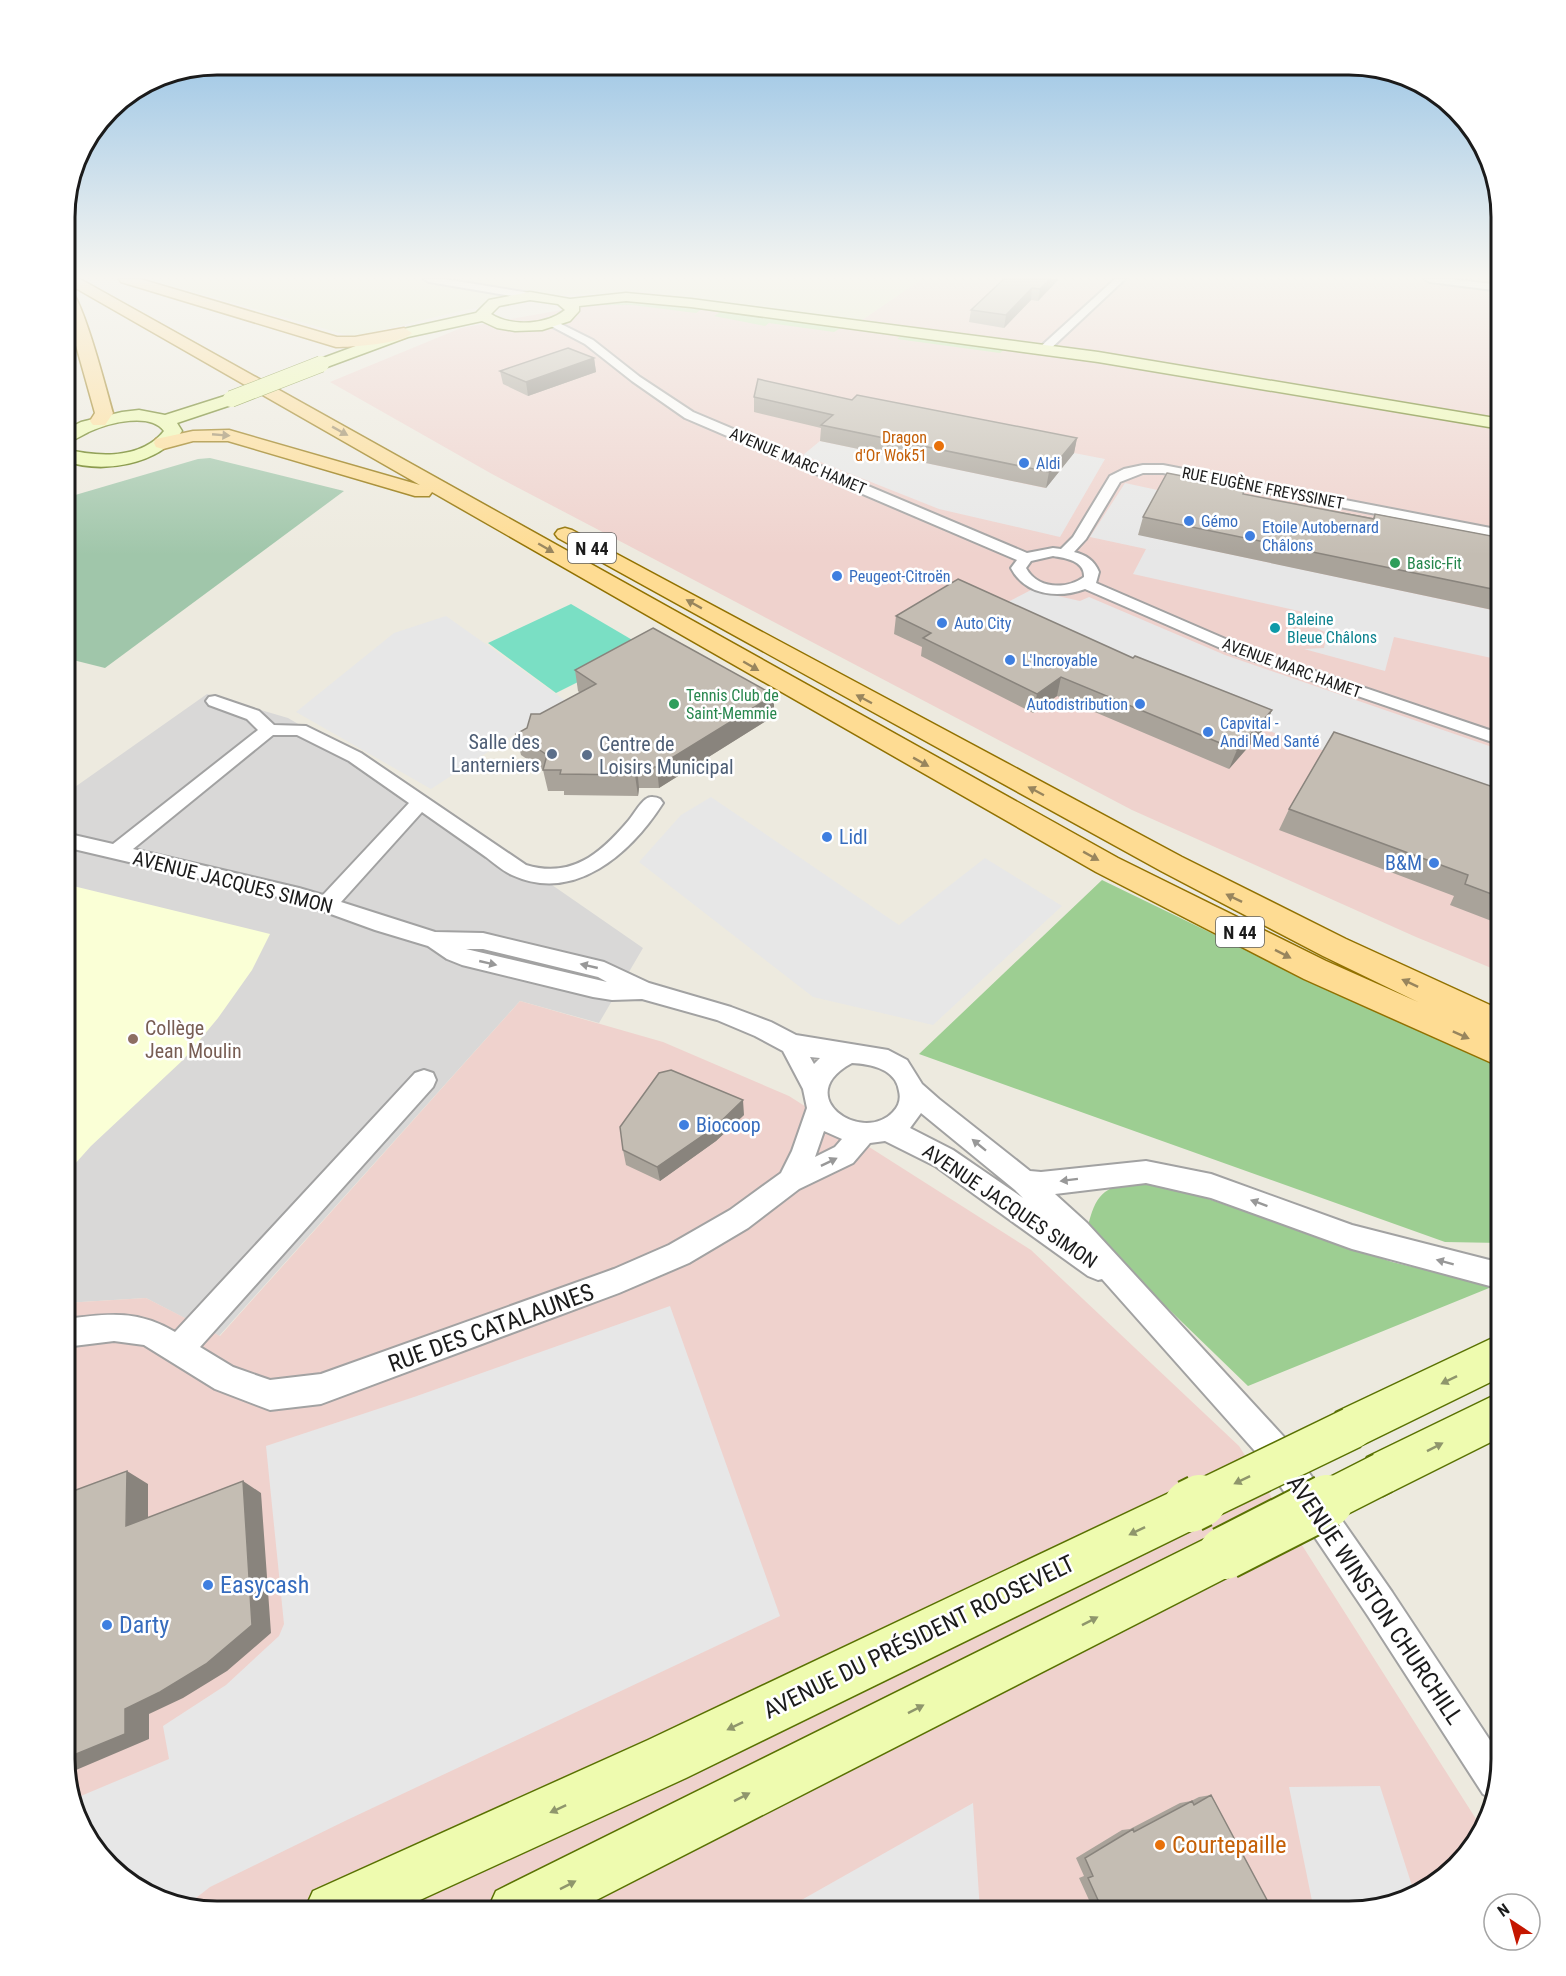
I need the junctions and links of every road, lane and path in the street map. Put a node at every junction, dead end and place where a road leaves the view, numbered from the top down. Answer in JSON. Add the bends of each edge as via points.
{"nodes":[{"id":1,"x":92,"y":371,"type":"edge"},
{"id":2,"x":233,"y":371,"type":"edge"},
{"id":3,"x":268,"y":371,"type":"edge"},
{"id":4,"x":302,"y":371,"type":"edge"},
{"id":5,"x":626,"y":371,"type":"edge"},
{"id":6,"x":1175,"y":371,"type":"edge"},
{"id":7,"x":99,"y":421,"type":"junction"},
{"id":8,"x":166,"y":421,"type":"junction"},
{"id":9,"x":1491,"y":422,"type":"edge"},
{"id":10,"x":75,"y":432,"type":"edge"},
{"id":11,"x":163,"y":443,"type":"junction"},
{"id":12,"x":417,"y":452,"type":"dead end"},
{"id":13,"x":75,"y":462,"type":"edge"},
{"id":14,"x":495,"y":519,"type":"junction"},
{"id":15,"x":552,"y":526,"type":"dead end"},
{"id":16,"x":1491,"y":532,"type":"edge"},
{"id":17,"x":1064,"y":554,"type":"junction"},
{"id":18,"x":1026,"y":558,"type":"junction"},
{"id":19,"x":1086,"y":584,"type":"junction"},
{"id":20,"x":214,"y":701,"type":"dead end"},
{"id":21,"x":269,"y":730,"type":"junction"},
{"id":22,"x":1491,"y":736,"type":"edge"},
{"id":23,"x":422,"y":803,"type":"junction"},
{"id":24,"x":654,"y":803,"type":"dead end"},
{"id":25,"x":75,"y":842,"type":"edge"},
{"id":26,"x":116,"y":852,"type":"junction"},
{"id":27,"x":327,"y":904,"type":"junction"},
{"id":28,"x":1491,"y":1019,"type":"edge"},
{"id":29,"x":791,"y":1044,"type":"junction"},
{"id":30,"x":1491,"y":1048,"type":"edge"},
{"id":31,"x":850,"y":1054,"type":"junction"},
{"id":32,"x":424,"y":1080,"type":"dead end"},
{"id":33,"x":913,"y":1090,"type":"junction"},
{"id":34,"x":817,"y":1099,"type":"junction"},
{"id":35,"x":875,"y":1132,"type":"junction"},
{"id":36,"x":789,"y":1181,"type":"junction"},
{"id":37,"x":1024,"y":1182,"type":"junction"},
{"id":38,"x":1491,"y":1273,"type":"edge"},
{"id":39,"x":1130,"y":1287,"type":"junction"},
{"id":40,"x":75,"y":1332,"type":"edge"},
{"id":41,"x":178,"y":1350,"type":"junction"},
{"id":42,"x":1491,"y":1360,"type":"edge"},
{"id":43,"x":1491,"y":1419,"type":"edge"},
{"id":44,"x":1273,"y":1449,"type":"joint"},
{"id":45,"x":1490,"y":1772,"type":"edge"},
{"id":46,"x":355,"y":1901,"type":"edge"},
{"id":47,"x":536,"y":1901,"type":"edge"}],
"edges":[{"from":1,"to":7,"type":"main road","via":[[104,414]]},
{"from":2,"to":14,"type":"main road","number":"N 44","one_way":true},
{"from":3,"to":12,"type":"main road"},
{"from":4,"to":8,"type":"main road","bridge":true},
{"from":5,"to":18,"type":"street","name":"AVENUE MARC HAMET","via":[[689,415]]},
{"from":6,"to":9,"type":"main road"},
{"from":7,"to":8,"type":"main road","via":[[130,416]]},
{"from":7,"to":10,"type":"main road"},
{"from":8,"to":11,"type":"main road","via":[[173,431]]},
{"from":11,"to":13,"type":"main road","via":[[135,455]]},
{"from":11,"to":14,"type":"main road","one_way":true,"via":[[193,436],[229,435],[413,489]]},
{"from":14,"to":30,"type":"main road","number":"N 44","one_way":true,"via":[[1107,865],[1315,970]]},
{"from":28,"to":15,"type":"main road","number":"N 44","one_way":true,"via":[[1225,894]]},
{"from":16,"to":17,"type":"street","name":"RUE EUGÈNE FREYSSINET","via":[[1163,469],[1143,469],[1115,479],[1079,539]]},
{"from":17,"to":18,"type":"street","via":[[1042,553]]},
{"from":17,"to":19,"type":"street","via":[[1090,567],[1093,573]]},
{"from":18,"to":19,"type":"street","via":[[1018,568],[1033,584],[1067,590]]},
{"from":19,"to":22,"type":"street","name":"AVENUE MARC HAMET","via":[[1238,650]]},
{"from":20,"to":21,"type":"street","via":[[253,715]]},
{"from":21,"to":23,"type":"street","via":[[300,730],[355,758]]},
{"from":21,"to":26,"type":"street"},
{"from":23,"to":24,"type":"street","via":[[519,870],[535,877],[558,878],[600,861]]},
{"from":23,"to":27,"type":"street"},
{"from":25,"to":26,"type":"street","name":"AVENUE JACQUES SIMON"},
{"from":26,"to":27,"type":"street","name":"AVENUE JACQUES SIMON"},
{"from":27,"to":29,"type":"street","name":"AVENUE JACQUES SIMON","via":[[435,940],[470,959],[602,990],[642,990],[723,1013]]},
{"from":29,"to":31,"type":"street","name":"AVENUE JACQUES SIMON"},
{"from":29,"to":34,"type":"street"},
{"from":31,"to":33,"type":"street","via":[[884,1057],[903,1071]]},
{"from":31,"to":34,"type":"street","via":[[823,1069]]},
{"from":32,"to":41,"type":"street"},
{"from":33,"to":35,"type":"street","via":[[913,1102],[900,1124]]},
{"from":37,"to":33,"type":"street","name":"AVENUE JACQUES SIMON","one_way":true},
{"from":34,"to":35,"type":"street","via":[[836,1126]]},
{"from":34,"to":36,"type":"street","name":"RUE DES CATALAUNES","via":[[804,1153]]},
{"from":36,"to":35,"type":"street","name":"RUE DES CATALAUNES","one_way":true,"via":[[844,1155]]},
{"from":35,"to":39,"type":"street","name":"AVENUE JACQUES SIMON","via":[[913,1140],[946,1158],[1059,1242]]},
{"from":36,"to":41,"type":"street","name":"RUE DES CATALAUNES","via":[[739,1219],[658,1264],[321,1389],[270,1395],[225,1379]]},
{"from":38,"to":37,"type":"street","one_way":true,"via":[[1352,1237],[1211,1186],[1146,1172],[1041,1184]]},
{"from":37,"to":39,"type":"street","name":"AVENUE JACQUES SIMON"},
{"from":39,"to":44,"type":"street","name":"AVENUE JACQUES SIMON"},
{"from":40,"to":41,"type":"street","name":"RUE DES CATALAUNES","via":[[114,1327],[149,1332]]},
{"from":42,"to":46,"type":"main road","name":"AVENUE DU PRÉSIDENT ROOSEVELT","one_way":true,"bridge":true,"via":[[667,1759]]},
{"from":47,"to":43,"type":"main road","one_way":true,"bridge":true},
{"from":44,"to":45,"type":"street","name":"AVENUE WINSTON CHURCHILL"}]}
